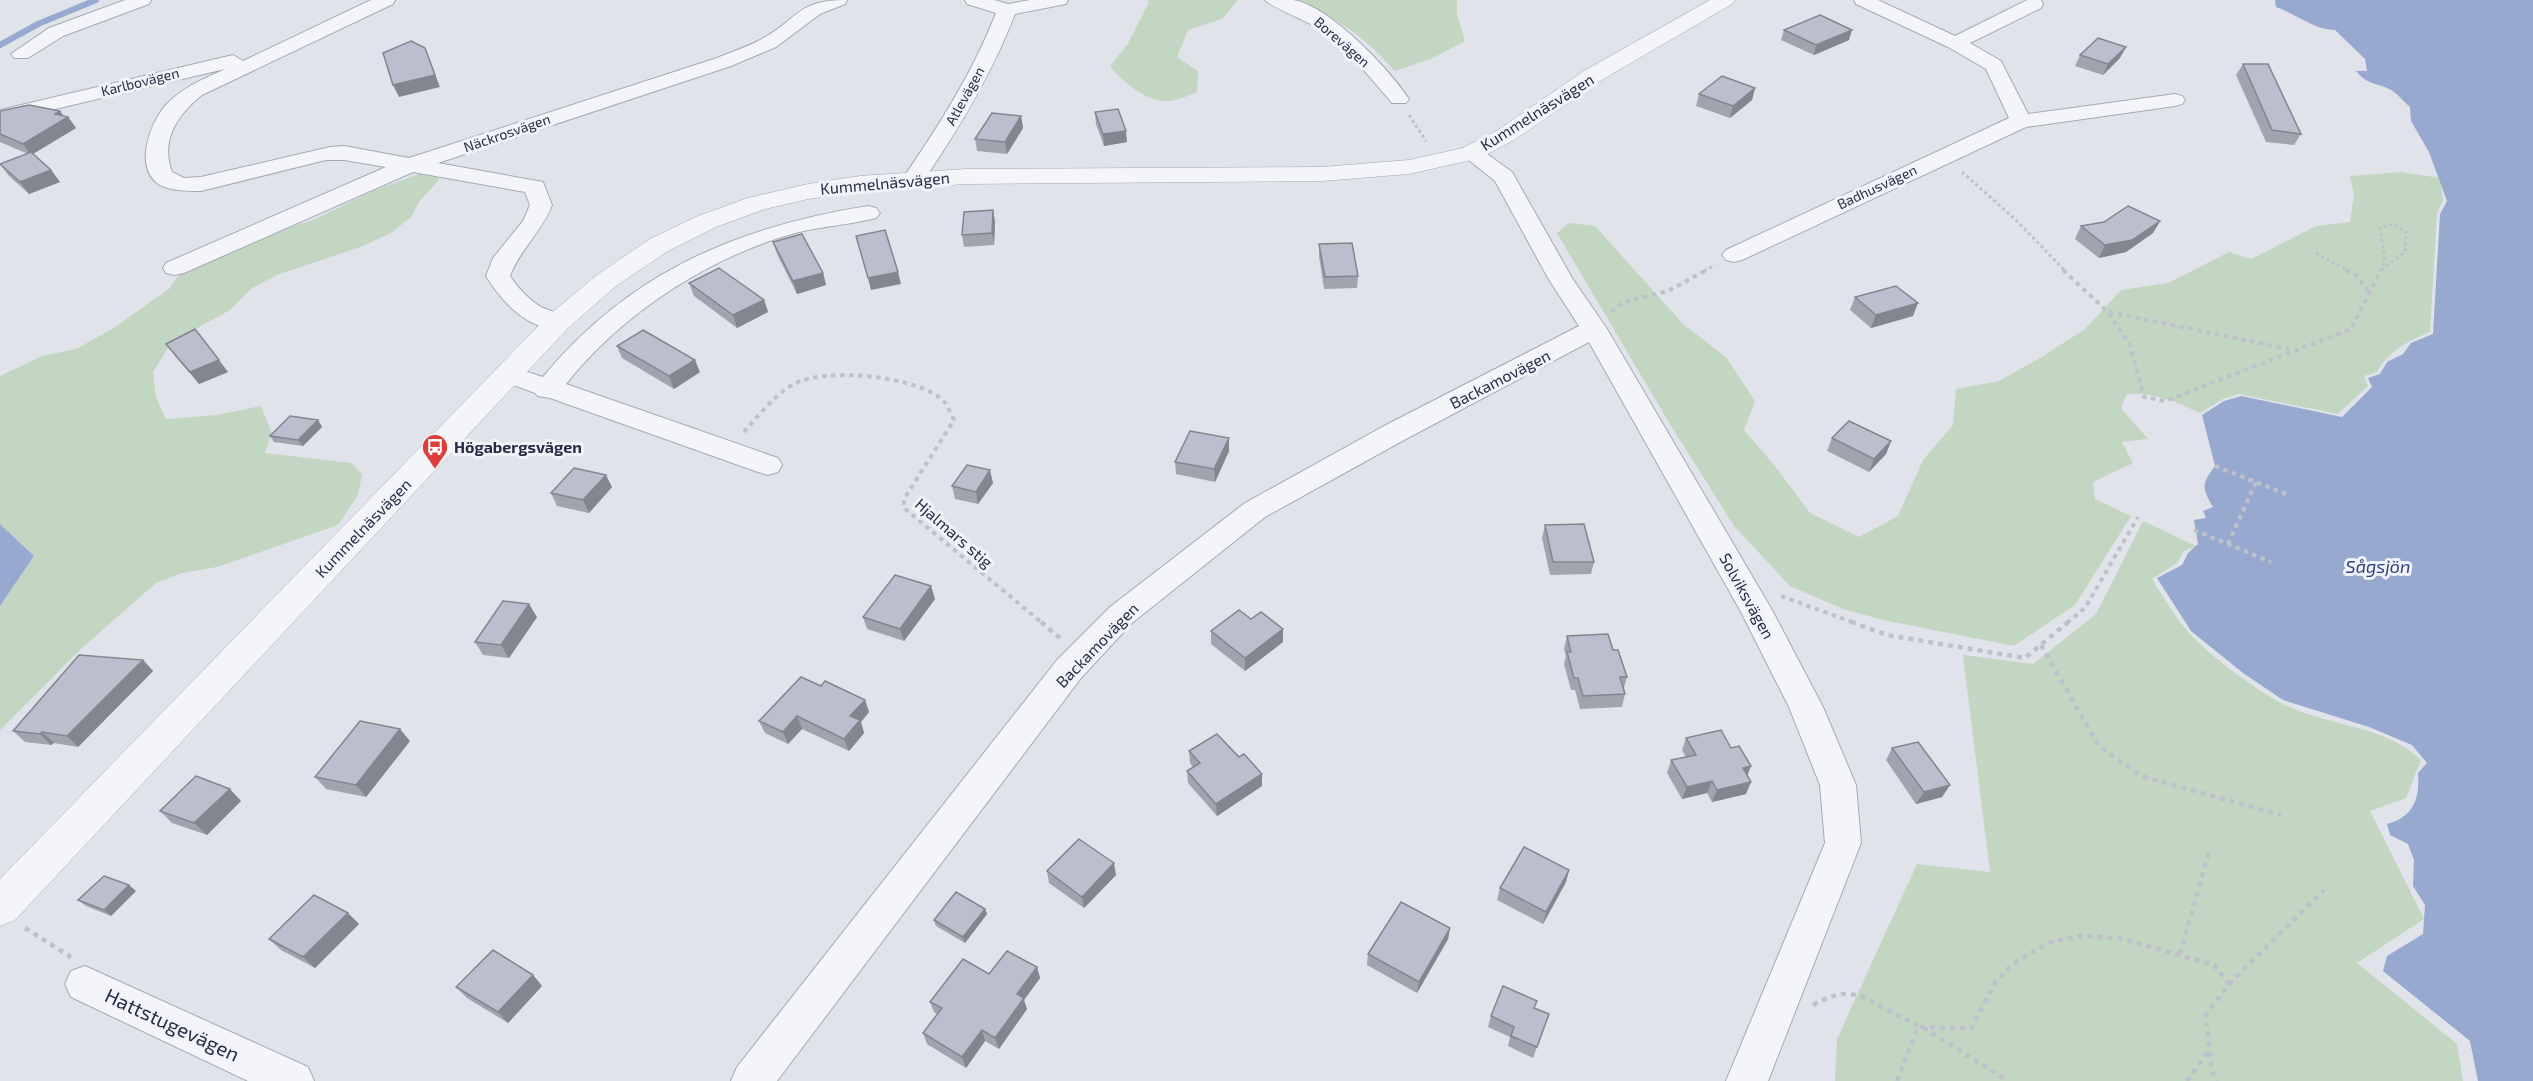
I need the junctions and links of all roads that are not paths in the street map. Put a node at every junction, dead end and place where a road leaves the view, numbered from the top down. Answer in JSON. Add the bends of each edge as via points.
{"nodes":[{"id":1,"x":142,"y":0,"type":"edge"},
{"id":2,"x":386,"y":0,"type":"edge"},
{"id":3,"x":838,"y":0,"type":"edge"},
{"id":4,"x":974,"y":0,"type":"edge"},
{"id":5,"x":1059,"y":0,"type":"edge"},
{"id":6,"x":1274,"y":0,"type":"edge"},
{"id":7,"x":1725,"y":0,"type":"edge"},
{"id":8,"x":1863,"y":0,"type":"edge"},
{"id":9,"x":2034,"y":4,"type":"dead end"},
{"id":10,"x":1007,"y":9,"type":"junction"},
{"id":11,"x":1955,"y":43,"type":"junction"},
{"id":12,"x":280,"y":51,"type":"junction"},
{"id":13,"x":21,"y":54,"type":"dead end"},
{"id":14,"x":1399,"y":99,"type":"road end"},
{"id":15,"x":2175,"y":100,"type":"dead end"},
{"id":16,"x":0,"y":116,"type":"edge"},
{"id":17,"x":2021,"y":121,"type":"junction"},
{"id":18,"x":1471,"y":153,"type":"junction"},
{"id":19,"x":413,"y":164,"type":"junction"},
{"id":20,"x":914,"y":178,"type":"junction"},
{"id":21,"x":868,"y":213,"type":"dead end"},
{"id":22,"x":1734,"y":255,"type":"road end"},
{"id":23,"x":175,"y":268,"type":"dead end"},
{"id":24,"x":558,"y":322,"type":"junction"},
{"id":25,"x":1594,"y":329,"type":"junction"},
{"id":26,"x":509,"y":374,"type":"junction"},
{"id":27,"x":548,"y":390,"type":"junction"},
{"id":28,"x":768,"y":465,"type":"dead end"},
{"id":29,"x":10,"y":916,"type":"edge"},
{"id":30,"x":85,"y":984,"type":"road end"},
{"id":31,"x":293,"y":1081,"type":"edge"},
{"id":32,"x":752,"y":1081,"type":"edge"},
{"id":33,"x":1747,"y":1081,"type":"edge"}],
"edges":[{"from":1,"to":13,"type":"street","via":[[56,32]]},
{"from":2,"to":12,"type":"street"},
{"from":3,"to":19,"type":"street","name":"Näckrosvägen","via":[[813,10],[769,43],[724,62]]},
{"from":4,"to":10,"type":"street"},
{"from":5,"to":10,"type":"street"},
{"from":6,"to":14,"type":"street","name":"Borevägen","via":[[1315,17],[1376,71]]},
{"from":7,"to":18,"type":"street","name":"Kummelnäsvägen","via":[[1592,76],[1506,135]]},
{"from":8,"to":11,"type":"street"},
{"from":9,"to":11,"type":"street"},
{"from":10,"to":20,"type":"street","name":"Atlevägen","via":[[995,41],[949,126]]},
{"from":11,"to":17,"type":"street","via":[[1994,65]]},
{"from":12,"to":16,"type":"street","name":"Karlbovägen"},
{"from":12,"to":19,"type":"street","via":[[195,91],[166,117],[159,131],[160,174],[168,181],[200,185],[335,153]]},
{"from":15,"to":17,"type":"street","name":"Badhusvägen"},
{"from":17,"to":22,"type":"street","name":"Badhusvägen"},
{"from":18,"to":20,"type":"street","name":"Kummelnäsvägen","via":[[1409,167],[1322,174]]},
{"from":18,"to":25,"type":"street","name":"Solviksvägen","via":[[1504,177],[1560,278]]},
{"from":19,"to":23,"type":"street","name":"Näckrosvägen"},
{"from":19,"to":24,"type":"street","via":[[535,187],[541,204],[534,224],[504,258],[498,276],[512,299],[543,319]]},
{"from":20,"to":24,"type":"street","name":"Kummelnäsvägen","via":[[814,189],[720,217],[631,262]]},
{"from":21,"to":27,"type":"street","name":"Kummelnäsvägen","via":[[780,231],[693,270],[619,315],[588,341]]},
{"from":24,"to":26,"type":"street","name":"Kummelnäsvägen"},
{"from":25,"to":32,"type":"street","name":"Backamovägen","via":[[1255,510],[1121,615],[1069,669]]},
{"from":25,"to":33,"type":"street","name":"Solviksvägen","via":[[1806,707],[1838,785],[1843,843]]},
{"from":26,"to":27,"type":"street"},
{"from":26,"to":29,"type":"street","name":"Kummelnäsvägen"},
{"from":27,"to":28,"type":"street"},
{"from":30,"to":31,"type":"street","name":"Hattstugevägen"}]}
